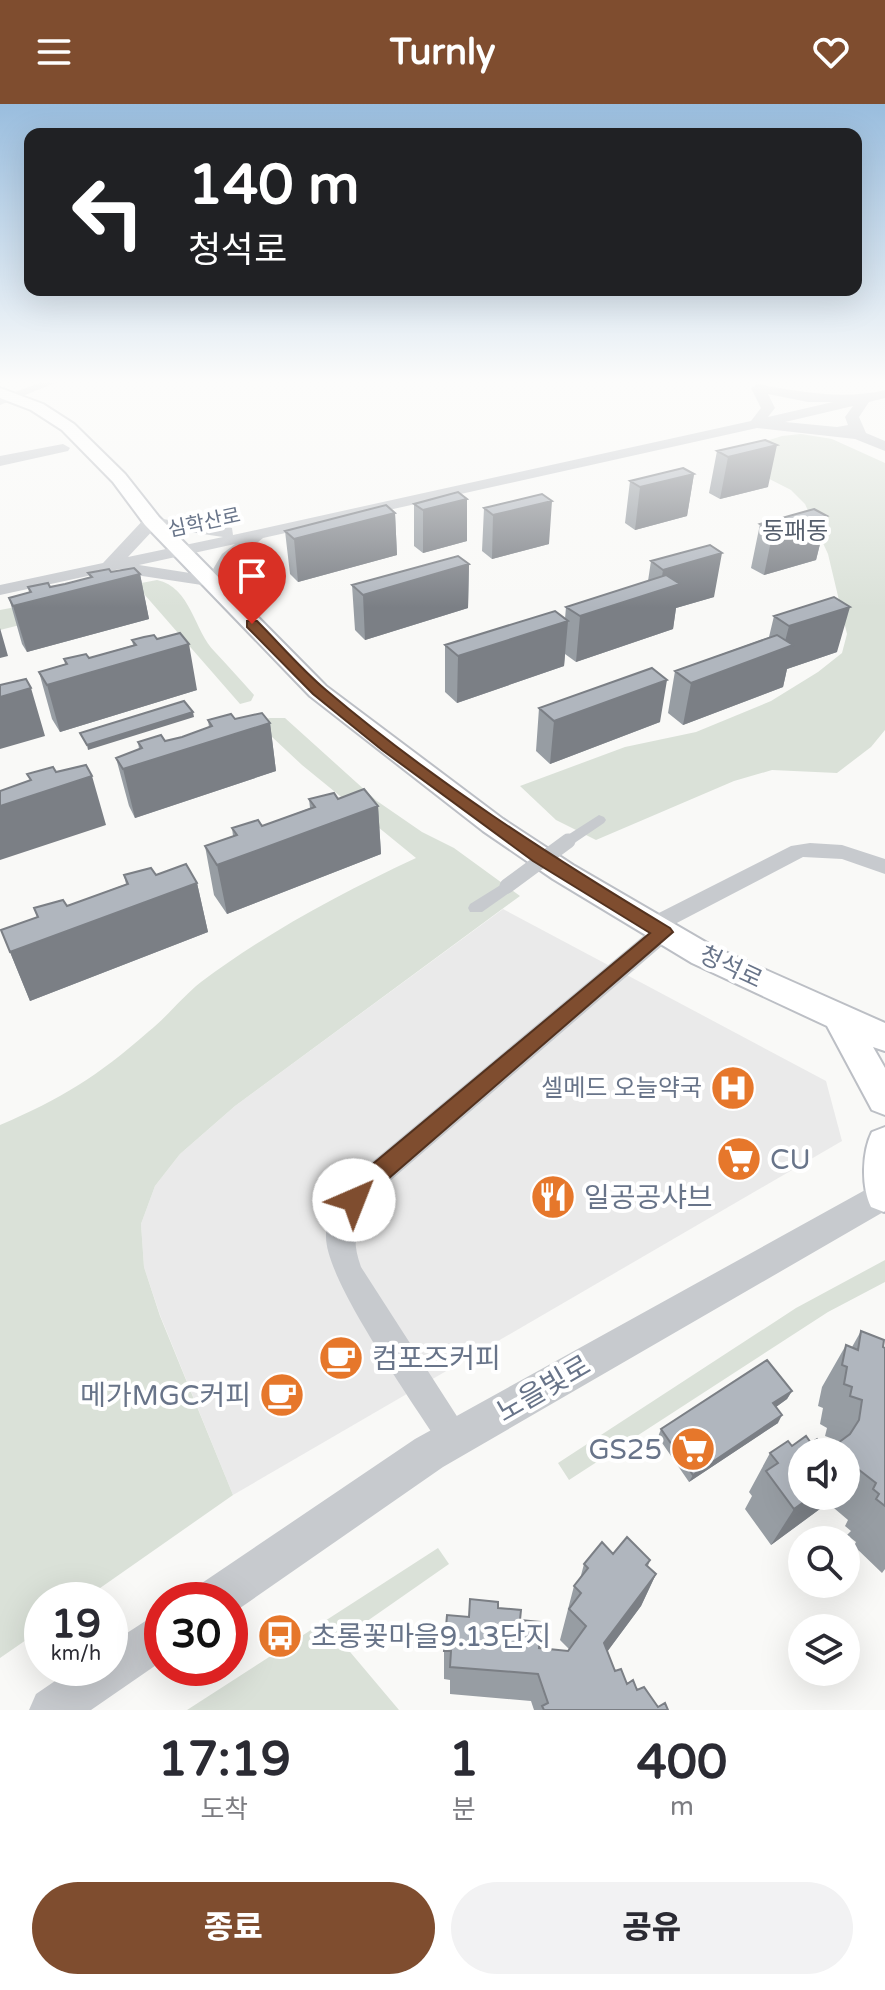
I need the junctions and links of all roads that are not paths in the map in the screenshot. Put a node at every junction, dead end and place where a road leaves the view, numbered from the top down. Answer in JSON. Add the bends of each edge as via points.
{"nodes":[{"id":1,"x":99,"y":458,"type":"edge"},
{"id":2,"x":612,"y":458,"type":"edge"},
{"id":3,"x":152,"y":521,"type":"junction"},
{"id":4,"x":261,"y":533,"type":"junction"},
{"id":5,"x":180,"y":549,"type":"junction"},
{"id":6,"x":105,"y":566,"type":"junction"},
{"id":7,"x":215,"y":582,"type":"junction"},
{"id":8,"x":0,"y":590,"type":"edge"},
{"id":9,"x":599,"y":820,"type":"dead end"},
{"id":10,"x":885,"y":867,"type":"edge"},
{"id":11,"x":476,"y":908,"type":"dead end"},
{"id":12,"x":658,"y":929,"type":"junction"},
{"id":13,"x":839,"y":1017,"type":"junction"},
{"id":14,"x":885,"y":1038,"type":"edge"},
{"id":15,"x":885,"y":1100,"type":"edge"},
{"id":16,"x":885,"y":1143,"type":"edge"},
{"id":17,"x":884,"y":1195,"type":"edge"},
{"id":18,"x":455,"y":1438,"type":"junction"},
{"id":19,"x":241,"y":1582,"type":"edge"},
{"id":20,"x":144,"y":1647,"type":"edge"},
{"id":21,"x":52,"y":1710,"type":"edge"}],
"edges":[{"from":1,"to":3,"type":"main road","name":"청석로"},
{"from":2,"to":4,"type":"street","name":"심학산로"},
{"from":3,"to":4,"type":"street","via":[[197,530]]},
{"from":3,"to":5,"type":"main road","name":"청석로"},
{"from":3,"to":6,"type":"street"},
{"from":4,"to":5,"type":"street","name":"심학산로"},
{"from":4,"to":7,"type":"street","via":[[228,558]]},
{"from":5,"to":6,"type":"street","name":"심학산로"},
{"from":5,"to":7,"type":"main road","name":"청석로"},
{"from":6,"to":7,"type":"street"},
{"from":6,"to":8,"type":"street","name":"심학산로"},
{"from":7,"to":12,"type":"main road","name":"청석로","via":[[318,691],[388,747],[493,825]]},
{"from":9,"to":11,"type":"street","bridge":true},
{"from":10,"to":12,"type":"street","via":[[842,850],[798,851]]},
{"from":12,"to":13,"type":"main road","name":"청석로"},
{"from":12,"to":18,"type":"street","via":[[365,1185],[342,1214],[338,1247],[349,1274]]},
{"from":13,"to":14,"type":"main road","name":"청석로"},
{"from":13,"to":15,"type":"main road"},
{"from":16,"to":17,"type":"main road"},
{"from":17,"to":18,"type":"street","name":"노을빛로"},
{"from":18,"to":19,"type":"street","name":"노을빛로"},
{"from":20,"to":21,"type":"street"}]}
